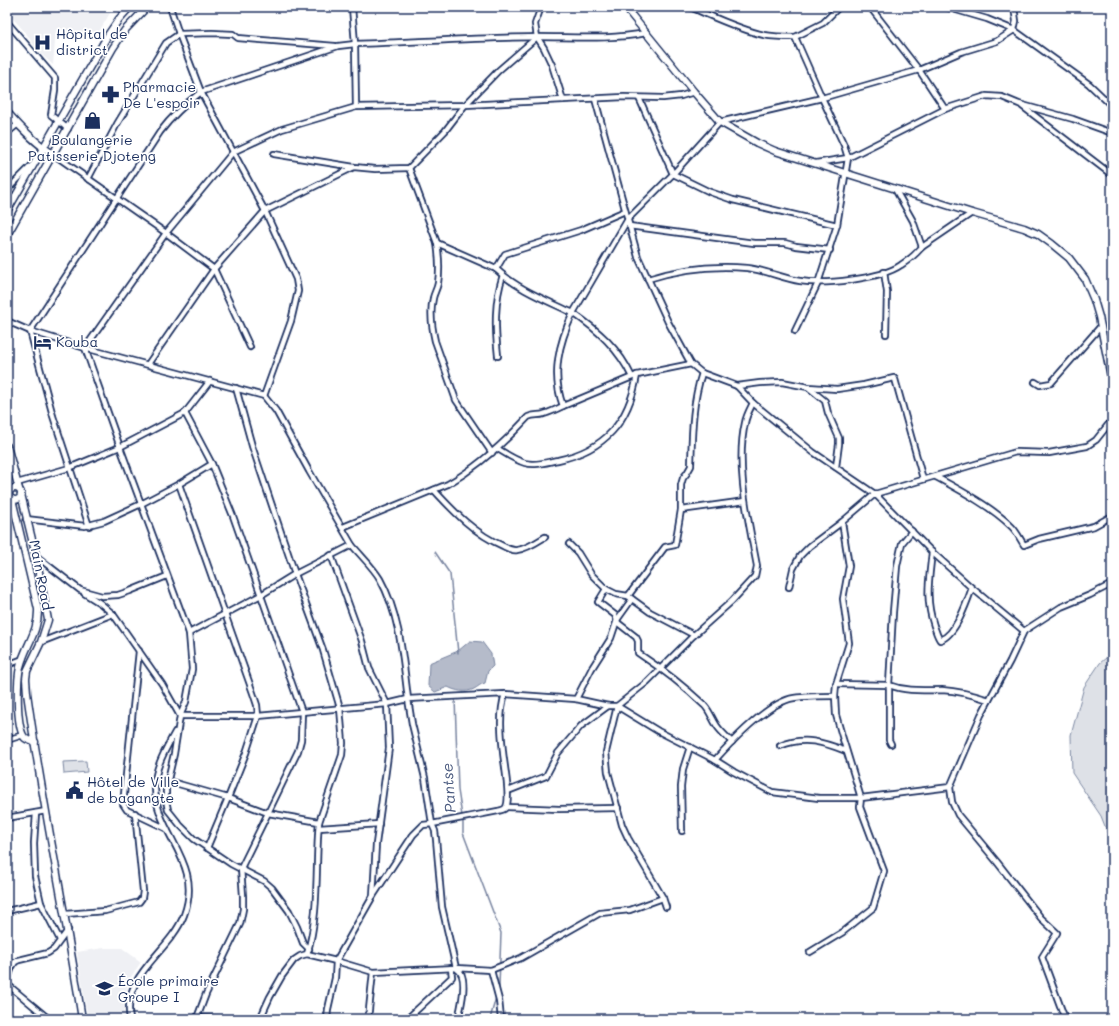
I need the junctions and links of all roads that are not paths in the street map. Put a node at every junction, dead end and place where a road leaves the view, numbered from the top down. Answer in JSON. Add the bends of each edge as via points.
{"nodes":[{"id":1,"x":130,"y":7,"type":"edge"},
{"id":2,"x":147,"y":7,"type":"edge"},
{"id":3,"x":170,"y":7,"type":"edge"},
{"id":4,"x":352,"y":7,"type":"edge"},
{"id":5,"x":541,"y":7,"type":"edge"},
{"id":6,"x":625,"y":7,"type":"edge"},
{"id":7,"x":690,"y":7,"type":"edge"},
{"id":8,"x":839,"y":7,"type":"edge"},
{"id":9,"x":870,"y":7,"type":"edge"},
{"id":10,"x":946,"y":7,"type":"edge"},
{"id":11,"x":1014,"y":7,"type":"edge"},
{"id":12,"x":7,"y":22,"type":"edge"},
{"id":13,"x":1014,"y":30,"type":"junction"},
{"id":14,"x":646,"y":33,"type":"junction"},
{"id":15,"x":179,"y":34,"type":"junction"},
{"id":16,"x":795,"y":37,"type":"junction"},
{"id":17,"x":537,"y":38,"type":"junction"},
{"id":18,"x":355,"y":44,"type":"junction"},
{"id":19,"x":338,"y":46,"type":"junction"},
{"id":20,"x":920,"y":70,"type":"junction"},
{"id":21,"x":201,"y":92,"type":"junction"},
{"id":22,"x":694,"y":92,"type":"junction"},
{"id":23,"x":639,"y":98,"type":"junction"},
{"id":24,"x":822,"y":98,"type":"junction"},
{"id":25,"x":595,"y":99,"type":"junction"},
{"id":26,"x":563,"y":100,"type":"junction"},
{"id":27,"x":465,"y":104,"type":"junction"},
{"id":28,"x":1019,"y":104,"type":"junction"},
{"id":29,"x":356,"y":106,"type":"junction"},
{"id":30,"x":1112,"y":106,"type":"edge"},
{"id":31,"x":944,"y":109,"type":"junction"},
{"id":32,"x":7,"y":112,"type":"edge"},
{"id":33,"x":720,"y":122,"type":"junction"},
{"id":34,"x":59,"y":123,"type":"junction"},
{"id":35,"x":18,"y":124,"type":"junction"},
{"id":36,"x":68,"y":129,"type":"junction"},
{"id":37,"x":1112,"y":133,"type":"edge"},
{"id":38,"x":7,"y":134,"type":"edge"},
{"id":39,"x":43,"y":148,"type":"junction"},
{"id":40,"x":233,"y":152,"type":"junction"},
{"id":41,"x":53,"y":154,"type":"junction"},
{"id":42,"x":274,"y":154,"type":"dead end"},
{"id":43,"x":848,"y":158,"type":"junction"},
{"id":44,"x":813,"y":163,"type":"junction"},
{"id":45,"x":33,"y":164,"type":"junction"},
{"id":46,"x":354,"y":167,"type":"junction"},
{"id":47,"x":409,"y":168,"type":"junction"},
{"id":48,"x":673,"y":174,"type":"junction"},
{"id":49,"x":845,"y":174,"type":"junction"},
{"id":50,"x":1112,"y":175,"type":"edge"},
{"id":51,"x":88,"y":179,"type":"junction"},
{"id":52,"x":895,"y":189,"type":"junction"},
{"id":53,"x":7,"y":190,"type":"edge"},
{"id":54,"x":116,"y":199,"type":"junction"},
{"id":55,"x":7,"y":211,"type":"edge"},
{"id":56,"x":265,"y":211,"type":"junction"},
{"id":57,"x":625,"y":211,"type":"junction"},
{"id":58,"x":972,"y":213,"type":"junction"},
{"id":59,"x":628,"y":219,"type":"junction"},
{"id":60,"x":837,"y":225,"type":"junction"},
{"id":61,"x":630,"y":226,"type":"junction"},
{"id":62,"x":166,"y":234,"type":"junction"},
{"id":63,"x":7,"y":236,"type":"edge"},
{"id":64,"x":437,"y":243,"type":"junction"},
{"id":65,"x":922,"y":247,"type":"junction"},
{"id":66,"x":830,"y":250,"type":"junction"},
{"id":67,"x":214,"y":269,"type":"junction"},
{"id":68,"x":496,"y":269,"type":"junction"},
{"id":69,"x":884,"y":272,"type":"junction"},
{"id":70,"x":503,"y":275,"type":"junction"},
{"id":71,"x":648,"y":279,"type":"junction"},
{"id":72,"x":818,"y":283,"type":"junction"},
{"id":73,"x":573,"y":313,"type":"junction"},
{"id":74,"x":7,"y":320,"type":"edge"},
{"id":75,"x":1101,"y":326,"type":"junction"},
{"id":76,"x":30,"y":331,"type":"junction"},
{"id":77,"x":795,"y":331,"type":"dead end"},
{"id":78,"x":886,"y":334,"type":"dead end"},
{"id":79,"x":250,"y":347,"type":"dead end"},
{"id":80,"x":85,"y":348,"type":"junction"},
{"id":81,"x":498,"y":356,"type":"dead end"},
{"id":82,"x":148,"y":364,"type":"junction"},
{"id":83,"x":691,"y":364,"type":"junction"},
{"id":84,"x":702,"y":372,"type":"junction"},
{"id":85,"x":635,"y":376,"type":"junction"},
{"id":86,"x":210,"y":381,"type":"junction"},
{"id":87,"x":1035,"y":382,"type":"dead end"},
{"id":88,"x":1112,"y":382,"type":"edge"},
{"id":89,"x":737,"y":386,"type":"junction"},
{"id":90,"x":808,"y":387,"type":"junction"},
{"id":91,"x":236,"y":388,"type":"junction"},
{"id":92,"x":264,"y":396,"type":"junction"},
{"id":93,"x":753,"y":403,"type":"junction"},
{"id":94,"x":563,"y":406,"type":"junction"},
{"id":95,"x":186,"y":412,"type":"junction"},
{"id":96,"x":1112,"y":420,"type":"edge"},
{"id":97,"x":7,"y":446,"type":"edge"},
{"id":98,"x":120,"y":446,"type":"junction"},
{"id":99,"x":498,"y":449,"type":"junction"},
{"id":100,"x":492,"y":453,"type":"junction"},
{"id":101,"x":212,"y":464,"type":"junction"},
{"id":102,"x":836,"y":467,"type":"junction"},
{"id":103,"x":70,"y":468,"type":"junction"},
{"id":104,"x":936,"y":477,"type":"junction"},
{"id":105,"x":923,"y":479,"type":"junction"},
{"id":106,"x":179,"y":484,"type":"junction"},
{"id":107,"x":19,"y":489,"type":"junction"},
{"id":108,"x":434,"y":490,"type":"junction"},
{"id":109,"x":9,"y":493,"type":"edge"},
{"id":110,"x":875,"y":494,"type":"junction"},
{"id":111,"x":745,"y":501,"type":"junction"},
{"id":112,"x":141,"y":504,"type":"junction"},
{"id":113,"x":681,"y":510,"type":"junction"},
{"id":114,"x":1112,"y":516,"type":"edge"},
{"id":115,"x":26,"y":518,"type":"junction"},
{"id":116,"x":842,"y":522,"type":"junction"},
{"id":117,"x":89,"y":526,"type":"junction"},
{"id":118,"x":343,"y":527,"type":"junction"},
{"id":119,"x":912,"y":531,"type":"junction"},
{"id":120,"x":545,"y":537,"type":"dead end"},
{"id":121,"x":569,"y":544,"type":"dead end"},
{"id":122,"x":352,"y":545,"type":"junction"},
{"id":123,"x":932,"y":552,"type":"junction"},
{"id":124,"x":331,"y":555,"type":"junction"},
{"id":125,"x":36,"y":556,"type":"junction"},
{"id":126,"x":295,"y":574,"type":"junction"},
{"id":127,"x":167,"y":576,"type":"junction"},
{"id":128,"x":1112,"y":584,"type":"edge"},
{"id":129,"x":789,"y":587,"type":"dead end"},
{"id":130,"x":972,"y":588,"type":"junction"},
{"id":131,"x":606,"y":589,"type":"junction"},
{"id":132,"x":80,"y":590,"type":"junction"},
{"id":133,"x":261,"y":595,"type":"junction"},
{"id":134,"x":630,"y":598,"type":"junction"},
{"id":135,"x":113,"y":614,"type":"junction"},
{"id":136,"x":225,"y":614,"type":"junction"},
{"id":137,"x":617,"y":620,"type":"junction"},
{"id":138,"x":1024,"y":631,"type":"junction"},
{"id":139,"x":189,"y":633,"type":"junction"},
{"id":140,"x":694,"y":635,"type":"junction"},
{"id":141,"x":41,"y":642,"type":"junction"},
{"id":142,"x":139,"y":651,"type":"junction"},
{"id":143,"x":22,"y":659,"type":"junction"},
{"id":144,"x":7,"y":665,"type":"edge"},
{"id":145,"x":661,"y":669,"type":"junction"},
{"id":146,"x":836,"y":684,"type":"junction"},
{"id":147,"x":889,"y":685,"type":"junction"},
{"id":148,"x":505,"y":694,"type":"junction"},
{"id":149,"x":835,"y":696,"type":"junction"},
{"id":150,"x":408,"y":699,"type":"junction"},
{"id":151,"x":576,"y":699,"type":"junction"},
{"id":152,"x":989,"y":700,"type":"junction"},
{"id":153,"x":387,"y":704,"type":"junction"},
{"id":154,"x":608,"y":706,"type":"junction"},
{"id":155,"x":617,"y":706,"type":"junction"},
{"id":156,"x":340,"y":708,"type":"junction"},
{"id":157,"x":302,"y":712,"type":"junction"},
{"id":158,"x":30,"y":714,"type":"junction"},
{"id":159,"x":180,"y":716,"type":"junction"},
{"id":160,"x":258,"y":716,"type":"junction"},
{"id":161,"x":19,"y":717,"type":"junction"},
{"id":162,"x":178,"y":727,"type":"junction"},
{"id":163,"x":23,"y":735,"type":"junction"},
{"id":164,"x":7,"y":740,"type":"edge"},
{"id":165,"x":35,"y":742,"type":"junction"},
{"id":166,"x":732,"y":742,"type":"junction"},
{"id":167,"x":891,"y":744,"type":"dead end"},
{"id":168,"x":780,"y":746,"type":"dead end"},
{"id":169,"x":690,"y":747,"type":"junction"},
{"id":170,"x":846,"y":751,"type":"junction"},
{"id":171,"x":714,"y":760,"type":"junction"},
{"id":172,"x":168,"y":781,"type":"junction"},
{"id":173,"x":950,"y":787,"type":"junction"},
{"id":174,"x":508,"y":791,"type":"junction"},
{"id":175,"x":228,"y":798,"type":"junction"},
{"id":176,"x":861,"y":798,"type":"junction"},
{"id":177,"x":506,"y":807,"type":"junction"},
{"id":178,"x":618,"y":808,"type":"junction"},
{"id":179,"x":46,"y":811,"type":"junction"},
{"id":180,"x":135,"y":813,"type":"junction"},
{"id":181,"x":268,"y":813,"type":"junction"},
{"id":182,"x":36,"y":814,"type":"junction"},
{"id":183,"x":7,"y":818,"type":"edge"},
{"id":184,"x":319,"y":822,"type":"junction"},
{"id":185,"x":379,"y":824,"type":"junction"},
{"id":186,"x":432,"y":824,"type":"junction"},
{"id":187,"x":167,"y":828,"type":"junction"},
{"id":188,"x":319,"y":828,"type":"junction"},
{"id":189,"x":682,"y":831,"type":"dead end"},
{"id":190,"x":207,"y":848,"type":"junction"},
{"id":191,"x":241,"y":868,"type":"junction"},
{"id":192,"x":373,"y":896,"type":"junction"},
{"id":193,"x":663,"y":898,"type":"junction"},
{"id":194,"x":41,"y":903,"type":"junction"},
{"id":195,"x":666,"y":906,"type":"dead end"},
{"id":196,"x":7,"y":911,"type":"edge"},
{"id":197,"x":65,"y":914,"type":"junction"},
{"id":198,"x":68,"y":930,"type":"junction"},
{"id":199,"x":60,"y":940,"type":"junction"},
{"id":200,"x":309,"y":949,"type":"junction"},
{"id":201,"x":810,"y":952,"type":"dead end"},
{"id":202,"x":307,"y":954,"type":"junction"},
{"id":203,"x":336,"y":961,"type":"junction"},
{"id":204,"x":453,"y":968,"type":"junction"},
{"id":205,"x":491,"y":970,"type":"junction"},
{"id":206,"x":372,"y":972,"type":"junction"},
{"id":207,"x":7,"y":981,"type":"edge"},
{"id":208,"x":7,"y":984,"type":"edge"},
{"id":209,"x":197,"y":1018,"type":"junction"},
{"id":210,"x":49,"y":1019,"type":"edge"},
{"id":211,"x":82,"y":1019,"type":"edge"},
{"id":212,"x":130,"y":1019,"type":"edge"},
{"id":213,"x":190,"y":1019,"type":"edge"},
{"id":214,"x":223,"y":1019,"type":"edge"},
{"id":215,"x":260,"y":1019,"type":"edge"},
{"id":216,"x":327,"y":1019,"type":"edge"},
{"id":217,"x":368,"y":1019,"type":"edge"},
{"id":218,"x":407,"y":1019,"type":"edge"},
{"id":219,"x":458,"y":1019,"type":"edge"},
{"id":220,"x":501,"y":1019,"type":"edge"},
{"id":221,"x":1065,"y":1019,"type":"edge"}],
"edges":[{"from":1,"to":34,"type":"main road","via":[[108,35]]},
{"from":2,"to":36,"type":"main road","via":[[125,30],[113,48]]},
{"from":3,"to":15,"type":"street"},
{"from":4,"to":18,"type":"street"},
{"from":5,"to":17,"type":"street","via":[[536,24]]},
{"from":6,"to":14,"type":"main road"},
{"from":7,"to":16,"type":"street","via":[[762,34]]},
{"from":8,"to":16,"type":"street","via":[[822,23]]},
{"from":9,"to":20,"type":"street"},
{"from":10,"to":13,"type":"street"},
{"from":11,"to":13,"type":"street"},
{"from":12,"to":34,"type":"street","via":[[55,78],[50,113]]},
{"from":13,"to":20,"type":"street","via":[[997,41],[961,52]]},
{"from":13,"to":30,"type":"street","via":[[1089,84]]},
{"from":14,"to":17,"type":"street","via":[[599,38]]},
{"from":14,"to":22,"type":"main road"},
{"from":15,"to":19,"type":"street","via":[[233,34],[238,38]]},
{"from":15,"to":21,"type":"street"},
{"from":15,"to":51,"type":"street","via":[[162,49],[117,124]]},
{"from":16,"to":24,"type":"street"},
{"from":17,"to":18,"type":"street"},
{"from":17,"to":26,"type":"street","via":[[552,65]]},
{"from":17,"to":27,"type":"street","via":[[499,70]]},
{"from":18,"to":19,"type":"street"},
{"from":18,"to":29,"type":"street"},
{"from":19,"to":21,"type":"street"},
{"from":20,"to":24,"type":"street"},
{"from":20,"to":31,"type":"street"},
{"from":21,"to":40,"type":"street"},
{"from":21,"to":54,"type":"street","via":[[171,118]]},
{"from":22,"to":23,"type":"street","via":[[663,98]]},
{"from":22,"to":33,"type":"main road"},
{"from":23,"to":25,"type":"street"},
{"from":23,"to":48,"type":"street"},
{"from":24,"to":33,"type":"street"},
{"from":24,"to":43,"type":"street"},
{"from":25,"to":26,"type":"street"},
{"from":25,"to":57,"type":"street"},
{"from":26,"to":27,"type":"street"},
{"from":27,"to":29,"type":"street"},
{"from":27,"to":47,"type":"street","via":[[445,131]]},
{"from":28,"to":31,"type":"street","via":[[1002,97],[986,96]]},
{"from":28,"to":37,"type":"street"},
{"from":28,"to":50,"type":"street"},
{"from":29,"to":40,"type":"street","via":[[282,129]]},
{"from":31,"to":43,"type":"street"},
{"from":32,"to":35,"type":"main road"},
{"from":33,"to":44,"type":"main road","via":[[763,146]]},
{"from":33,"to":48,"type":"street"},
{"from":34,"to":36,"type":"street"},
{"from":34,"to":39,"type":"main road"},
{"from":35,"to":38,"type":"street"},
{"from":35,"to":39,"type":"main road"},
{"from":36,"to":41,"type":"main road"},
{"from":39,"to":41,"type":"main road"},
{"from":39,"to":45,"type":"main road"},
{"from":40,"to":56,"type":"street"},
{"from":40,"to":62,"type":"street"},
{"from":41,"to":51,"type":"street"},
{"from":41,"to":63,"type":"main road"},
{"from":42,"to":46,"type":"street"},
{"from":43,"to":44,"type":"street"},
{"from":43,"to":49,"type":"street"},
{"from":44,"to":49,"type":"main road"},
{"from":45,"to":53,"type":"street"},
{"from":45,"to":55,"type":"main road"},
{"from":46,"to":47,"type":"street"},
{"from":46,"to":56,"type":"street"},
{"from":47,"to":64,"type":"street"},
{"from":48,"to":59,"type":"street"},
{"from":48,"to":60,"type":"street","via":[[733,200]]},
{"from":49,"to":52,"type":"main road"},
{"from":49,"to":60,"type":"street"},
{"from":51,"to":54,"type":"street"},
{"from":52,"to":58,"type":"main road"},
{"from":52,"to":65,"type":"street","via":[[913,221]]},
{"from":54,"to":62,"type":"street"},
{"from":54,"to":76,"type":"street"},
{"from":56,"to":67,"type":"street"},
{"from":56,"to":92,"type":"street","via":[[296,279],[298,291],[291,321]]},
{"from":57,"to":59,"type":"street"},
{"from":57,"to":68,"type":"street","via":[[581,230],[505,254]]},
{"from":58,"to":65,"type":"street"},
{"from":58,"to":75,"type":"main road","via":[[1038,234],[1069,258],[1085,279]]},
{"from":59,"to":61,"type":"street"},
{"from":59,"to":73,"type":"street"},
{"from":60,"to":66,"type":"street"},
{"from":61,"to":66,"type":"street","via":[[754,243],[785,243]]},
{"from":61,"to":71,"type":"street","via":[[638,257]]},
{"from":62,"to":67,"type":"street"},
{"from":62,"to":80,"type":"street"},
{"from":64,"to":68,"type":"street"},
{"from":64,"to":100,"type":"street","via":[[438,283],[432,306],[435,341],[456,400]]},
{"from":65,"to":69,"type":"street","via":[[901,266]]},
{"from":66,"to":72,"type":"street"},
{"from":67,"to":79,"type":"street"},
{"from":67,"to":82,"type":"street"},
{"from":68,"to":70,"type":"street"},
{"from":69,"to":72,"type":"street","via":[[857,279]]},
{"from":69,"to":78,"type":"street","via":[[887,292]]},
{"from":70,"to":73,"type":"street","via":[[530,292]]},
{"from":70,"to":81,"type":"street","via":[[495,309]]},
{"from":71,"to":72,"type":"street","via":[[672,272],[721,267],[756,269],[799,281]]},
{"from":71,"to":83,"type":"street"},
{"from":72,"to":77,"type":"street"},
{"from":73,"to":85,"type":"street","via":[[600,333]]},
{"from":73,"to":94,"type":"street","via":[[564,331],[559,351],[558,393]]},
{"from":74,"to":76,"type":"street"},
{"from":75,"to":87,"type":"street","via":[[1051,383],[1040,385]]},
{"from":75,"to":88,"type":"main road"},
{"from":76,"to":80,"type":"street"},
{"from":76,"to":103,"type":"street"},
{"from":80,"to":82,"type":"street"},
{"from":80,"to":98,"type":"street"},
{"from":82,"to":86,"type":"street"},
{"from":83,"to":84,"type":"street"},
{"from":83,"to":85,"type":"street"},
{"from":84,"to":89,"type":"street"},
{"from":84,"to":113,"type":"street","via":[[694,403],[691,466],[681,485]]},
{"from":85,"to":94,"type":"street"},
{"from":85,"to":99,"type":"street","via":[[632,398],[622,420],[612,434],[588,451],[538,464],[525,463]]},
{"from":86,"to":91,"type":"street"},
{"from":86,"to":95,"type":"street"},
{"from":89,"to":90,"type":"street","via":[[782,382]]},
{"from":89,"to":93,"type":"street"},
{"from":90,"to":102,"type":"street","via":[[825,400],[839,438]]},
{"from":90,"to":105,"type":"street","via":[[837,389],[892,377],[896,379]]},
{"from":91,"to":92,"type":"street"},
{"from":91,"to":126,"type":"street","via":[[252,446]]},
{"from":92,"to":118,"type":"street","via":[[276,411],[308,471]]},
{"from":93,"to":102,"type":"street","via":[[813,452]]},
{"from":93,"to":111,"type":"street","via":[[745,422],[743,436]]},
{"from":94,"to":99,"type":"street","via":[[542,415],[528,417]]},
{"from":95,"to":98,"type":"street"},
{"from":95,"to":101,"type":"street"},
{"from":96,"to":104,"type":"street","via":[[1096,440],[1087,446],[1049,453],[1016,452]]},
{"from":97,"to":107,"type":"main road"},
{"from":98,"to":103,"type":"street"},
{"from":98,"to":112,"type":"street"},
{"from":99,"to":100,"type":"street"},
{"from":100,"to":108,"type":"street","via":[[463,475]]},
{"from":101,"to":106,"type":"street"},
{"from":101,"to":133,"type":"street"},
{"from":102,"to":110,"type":"street"},
{"from":103,"to":107,"type":"street"},
{"from":103,"to":117,"type":"street"},
{"from":104,"to":105,"type":"street"},
{"from":104,"to":114,"type":"street","via":[[977,500],[1012,527],[1024,545],[1094,526]]},
{"from":105,"to":110,"type":"street"},
{"from":106,"to":112,"type":"street"},
{"from":106,"to":136,"type":"street"},
{"from":107,"to":109,"type":"main road","via":[[14,488]]},
{"from":107,"to":109,"type":"main road","via":[[17,499]]},
{"from":107,"to":115,"type":"main road"},
{"from":108,"to":118,"type":"street"},
{"from":108,"to":120,"type":"street","via":[[473,528],[505,547],[519,550]]},
{"from":109,"to":143,"type":"main road","name":"Main Road","via":[[38,609],[36,627]]},
{"from":110,"to":116,"type":"street"},
{"from":110,"to":119,"type":"street"},
{"from":111,"to":113,"type":"street"},
{"from":111,"to":140,"type":"street","via":[[757,566],[755,576]]},
{"from":112,"to":117,"type":"street"},
{"from":112,"to":127,"type":"street"},
{"from":113,"to":134,"type":"street","via":[[675,544],[665,547]]},
{"from":115,"to":117,"type":"street"},
{"from":115,"to":125,"type":"main road"},
{"from":116,"to":129,"type":"street","via":[[800,556],[793,569]]},
{"from":116,"to":146,"type":"street","via":[[849,566],[844,599],[849,643]]},
{"from":118,"to":122,"type":"street"},
{"from":119,"to":123,"type":"street"},
{"from":119,"to":147,"type":"street","via":[[902,543],[897,566]]},
{"from":121,"to":131,"type":"street","via":[[591,574]]},
{"from":122,"to":124,"type":"street"},
{"from":122,"to":150,"type":"street","via":[[379,577],[386,592],[397,627]]},
{"from":123,"to":130,"type":"street"},
{"from":123,"to":130,"type":"street","via":[[928,597],[939,639],[944,639],[956,625]]},
{"from":124,"to":126,"type":"street"},
{"from":124,"to":153,"type":"street","via":[[369,668]]},
{"from":125,"to":132,"type":"street"},
{"from":125,"to":141,"type":"main road","via":[[48,620]]},
{"from":126,"to":133,"type":"street"},
{"from":126,"to":156,"type":"street","via":[[323,650]]},
{"from":127,"to":132,"type":"street","via":[[118,594],[102,596]]},
{"from":127,"to":139,"type":"street"},
{"from":128,"to":138,"type":"street","via":[[1061,607]]},
{"from":130,"to":138,"type":"street"},
{"from":131,"to":134,"type":"street"},
{"from":131,"to":137,"type":"street","via":[[598,602],[615,615]]},
{"from":132,"to":135,"type":"street"},
{"from":133,"to":136,"type":"street"},
{"from":133,"to":157,"type":"street"},
{"from":134,"to":137,"type":"street"},
{"from":134,"to":140,"type":"street","via":[[650,612]]},
{"from":135,"to":141,"type":"street"},
{"from":135,"to":142,"type":"street"},
{"from":136,"to":139,"type":"street"},
{"from":136,"to":160,"type":"street","via":[[257,705]]},
{"from":137,"to":145,"type":"street","via":[[636,637],[638,653]]},
{"from":137,"to":151,"type":"street","via":[[611,638]]},
{"from":138,"to":152,"type":"street"},
{"from":139,"to":159,"type":"street","via":[[192,669],[186,702]]},
{"from":140,"to":145,"type":"street"},
{"from":141,"to":158,"type":"main road","via":[[26,679]]},
{"from":142,"to":159,"type":"street"},
{"from":142,"to":180,"type":"street","via":[[123,800],[124,807]]},
{"from":143,"to":144,"type":"street"},
{"from":143,"to":161,"type":"main road","name":"Main Road","via":[[18,688]]},
{"from":145,"to":155,"type":"street"},
{"from":145,"to":166,"type":"street","via":[[703,705]]},
{"from":146,"to":147,"type":"street"},
{"from":146,"to":149,"type":"street"},
{"from":147,"to":152,"type":"street","via":[[903,689],[952,691]]},
{"from":147,"to":167,"type":"street"},
{"from":148,"to":150,"type":"street"},
{"from":148,"to":151,"type":"street"},
{"from":148,"to":174,"type":"street","via":[[501,720]]},
{"from":149,"to":166,"type":"street","via":[[786,700],[752,722]]},
{"from":149,"to":170,"type":"street","via":[[836,715]]},
{"from":150,"to":153,"type":"street"},
{"from":150,"to":186,"type":"street"},
{"from":151,"to":154,"type":"street"},
{"from":152,"to":173,"type":"street"},
{"from":153,"to":156,"type":"street"},
{"from":153,"to":185,"type":"street","via":[[389,748]]},
{"from":154,"to":155,"type":"street"},
{"from":154,"to":174,"type":"street","via":[[581,726],[558,753],[546,776]]},
{"from":155,"to":169,"type":"street"},
{"from":155,"to":178,"type":"street","via":[[606,752],[608,772]]},
{"from":156,"to":157,"type":"street"},
{"from":156,"to":184,"type":"street","via":[[342,756]]},
{"from":157,"to":160,"type":"street"},
{"from":157,"to":181,"type":"street","via":[[298,751]]},
{"from":158,"to":161,"type":"main road"},
{"from":158,"to":165,"type":"main road"},
{"from":159,"to":160,"type":"street"},
{"from":159,"to":162,"type":"street"},
{"from":160,"to":175,"type":"street"},
{"from":161,"to":163,"type":"main road","name":"Main Road"},
{"from":162,"to":172,"type":"street"},
{"from":162,"to":187,"type":"street","via":[[163,756],[155,788],[157,804]]},
{"from":163,"to":164,"type":"street"},
{"from":163,"to":165,"type":"main road","via":[[27,740]]},
{"from":165,"to":179,"type":"main road"},
{"from":166,"to":171,"type":"street"},
{"from":168,"to":170,"type":"street","via":[[797,740],[815,741]]},
{"from":169,"to":171,"type":"street"},
{"from":169,"to":189,"type":"street","via":[[680,787]]},
{"from":170,"to":176,"type":"street"},
{"from":171,"to":176,"type":"street","via":[[772,792],[819,798]]},
{"from":172,"to":175,"type":"street"},
{"from":172,"to":190,"type":"street","via":[[168,810],[194,839]]},
{"from":173,"to":176,"type":"street"},
{"from":173,"to":221,"type":"street","via":[[952,802],[958,815],[1041,918],[1057,933],[1042,958]]},
{"from":174,"to":177,"type":"street"},
{"from":175,"to":181,"type":"street"},
{"from":175,"to":190,"type":"street"},
{"from":176,"to":201,"type":"street","via":[[860,807],[884,871],[873,908],[843,932]]},
{"from":177,"to":178,"type":"street"},
{"from":177,"to":186,"type":"street","via":[[504,810]]},
{"from":178,"to":193,"type":"street","via":[[628,838]]},
{"from":179,"to":182,"type":"street"},
{"from":179,"to":197,"type":"main road"},
{"from":180,"to":187,"type":"street"},
{"from":180,"to":197,"type":"street","via":[[142,898],[139,902],[105,911]]},
{"from":181,"to":184,"type":"street"},
{"from":181,"to":191,"type":"street"},
{"from":182,"to":183,"type":"street"},
{"from":182,"to":194,"type":"street","via":[[34,843]]},
{"from":184,"to":188,"type":"street"},
{"from":185,"to":188,"type":"street"},
{"from":185,"to":192,"type":"street"},
{"from":186,"to":192,"type":"street","via":[[423,825],[413,835]]},
{"from":186,"to":204,"type":"street","via":[[436,839],[442,907]]},
{"from":187,"to":212,"type":"street","via":[[188,877],[187,904],[176,932],[137,978],[130,1001]]},
{"from":188,"to":200,"type":"street","via":[[314,913]]},
{"from":190,"to":191,"type":"street"},
{"from":191,"to":200,"type":"street","via":[[272,888],[289,911],[303,943]]},
{"from":191,"to":209,"type":"street","via":[[243,909],[240,924]]},
{"from":192,"to":203,"type":"street"},
{"from":193,"to":195,"type":"street"},
{"from":193,"to":205,"type":"street","via":[[630,910],[600,913],[521,958]]},
{"from":194,"to":196,"type":"street"},
{"from":194,"to":199,"type":"street"},
{"from":197,"to":198,"type":"main road"},
{"from":198,"to":199,"type":"street"},
{"from":198,"to":211,"type":"main road"},
{"from":199,"to":207,"type":"street","via":[[48,953],[15,962]]},
{"from":200,"to":202,"type":"street"},
{"from":202,"to":203,"type":"street"},
{"from":202,"to":215,"type":"street","via":[[294,960],[282,976]]},
{"from":203,"to":206,"type":"street"},
{"from":203,"to":216,"type":"street"},
{"from":204,"to":205,"type":"street"},
{"from":204,"to":206,"type":"street"},
{"from":204,"to":218,"type":"street","via":[[452,977]]},
{"from":204,"to":219,"type":"street","via":[[459,969],[462,974],[463,994]]},
{"from":205,"to":220,"type":"street"},
{"from":206,"to":217,"type":"street"},
{"from":208,"to":210,"type":"street"},
{"from":209,"to":213,"type":"street"},
{"from":209,"to":214,"type":"street"}]}
